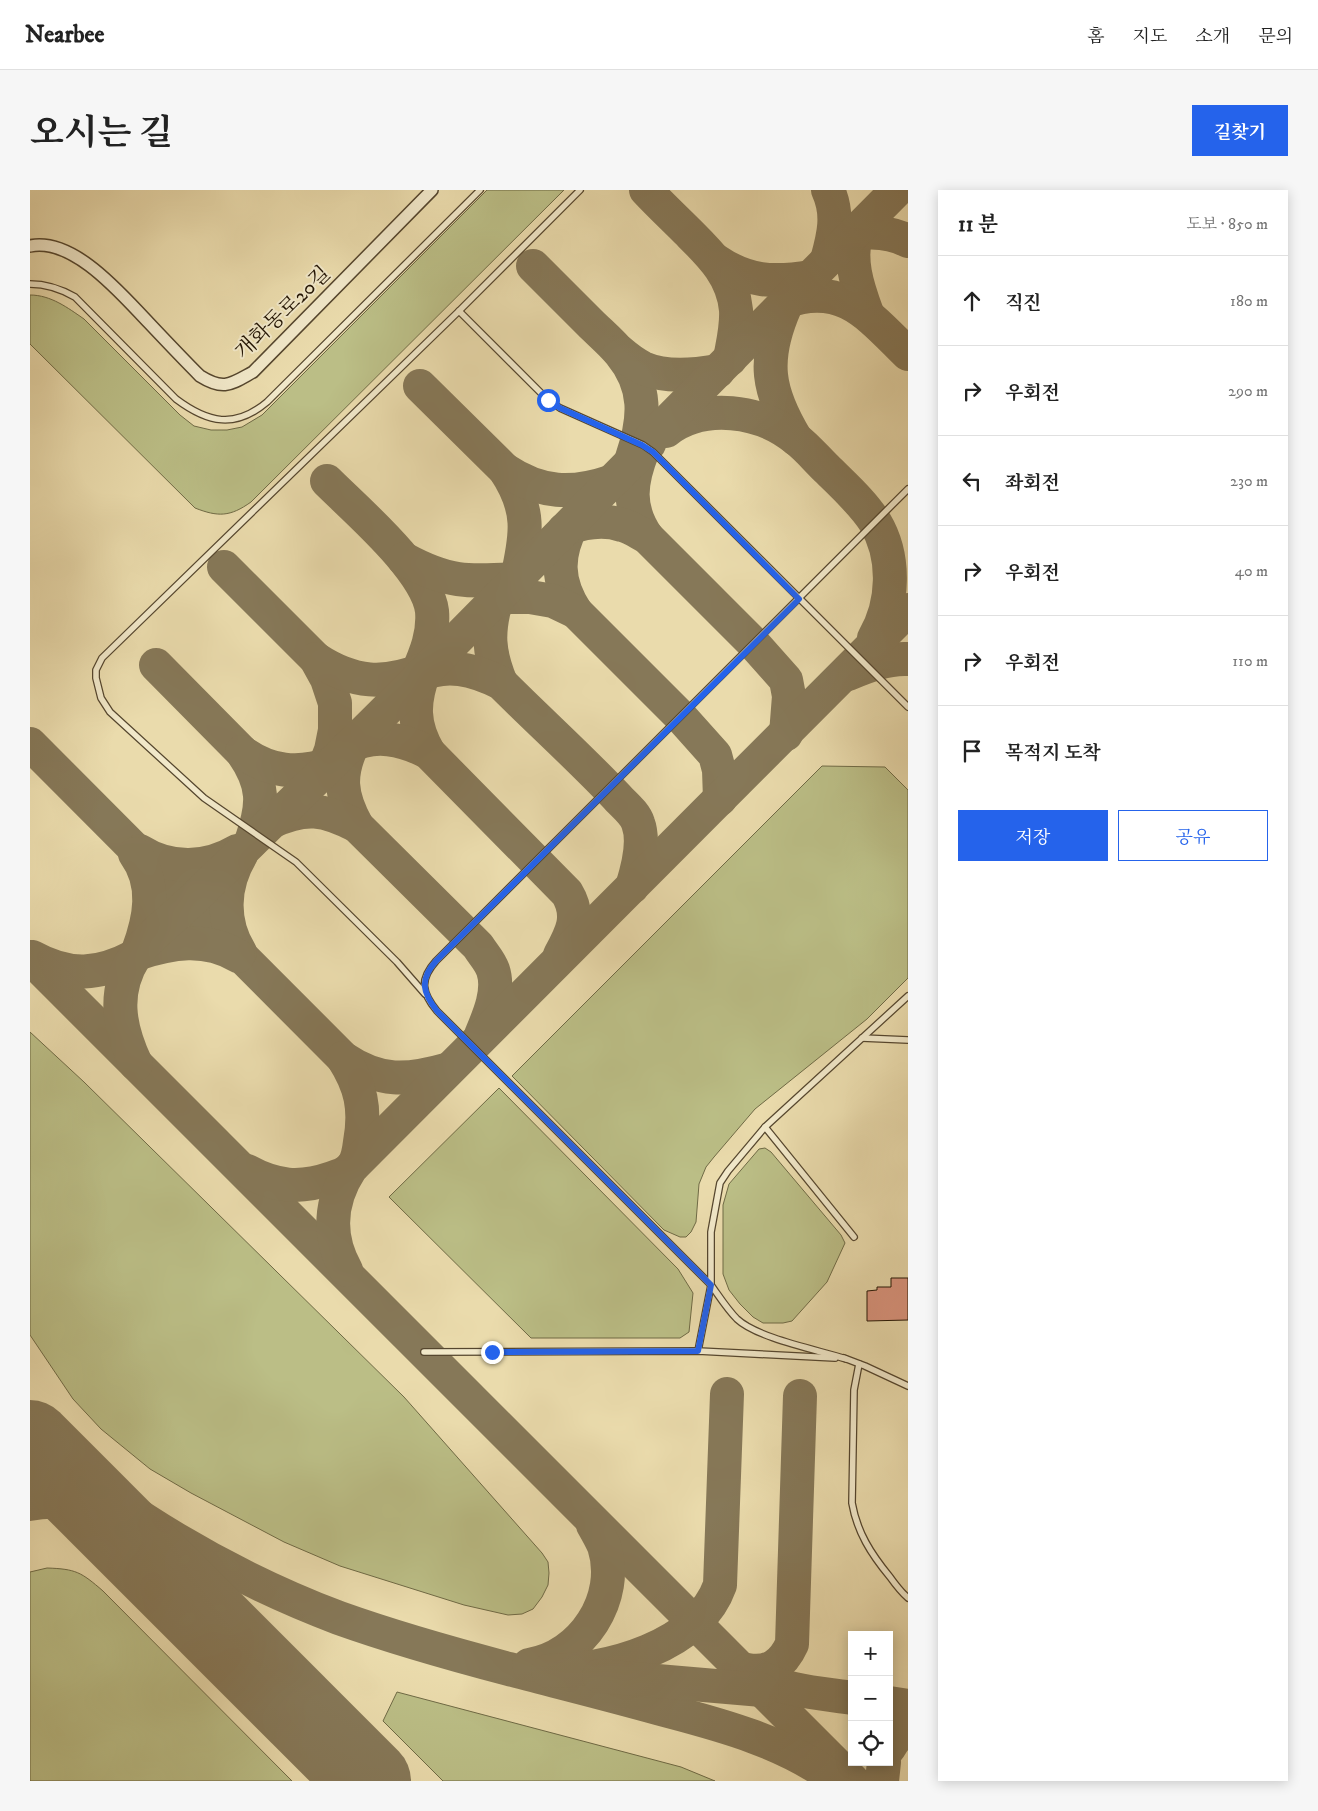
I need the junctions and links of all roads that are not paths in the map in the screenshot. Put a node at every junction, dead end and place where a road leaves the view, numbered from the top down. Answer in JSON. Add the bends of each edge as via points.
{"nodes":[{"id":1,"x":432,"y":190,"type":"edge"},
{"id":2,"x":480,"y":190,"type":"edge"},
{"id":3,"x":580,"y":190,"type":"edge"},
{"id":4,"x":30,"y":246,"type":"edge"},
{"id":5,"x":30,"y":284,"type":"edge"},
{"id":6,"x":459,"y":312,"type":"junction"},
{"id":7,"x":908,"y":489,"type":"edge"},
{"id":8,"x":799,"y":599,"type":"junction"},
{"id":9,"x":908,"y":707,"type":"edge"},
{"id":10,"x":425,"y":994,"type":"junction"},
{"id":11,"x":908,"y":996,"type":"edge"},
{"id":12,"x":862,"y":1038,"type":"junction"},
{"id":13,"x":908,"y":1040,"type":"edge"},
{"id":14,"x":765,"y":1127,"type":"junction"},
{"id":15,"x":854,"y":1237,"type":"dead end"},
{"id":16,"x":711,"y":1285,"type":"junction"},
{"id":17,"x":698,"y":1351,"type":"junction"},
{"id":18,"x":424,"y":1352,"type":"dead end"},
{"id":19,"x":846,"y":1359,"type":"junction"},
{"id":20,"x":859,"y":1364,"type":"junction"},
{"id":21,"x":908,"y":1386,"type":"edge"},
{"id":22,"x":908,"y":1598,"type":"edge"}],
"edges":[{"from":1,"to":4,"type":"street","name":"개화동로20길","via":[[254,372],[224,385],[213,384],[200,376],[113,285],[86,264],[66,252],[46,246]]},
{"from":2,"to":5,"type":"lane","via":[[267,402],[241,418],[215,419],[189,409],[75,297],[50,286]]},
{"from":3,"to":6,"type":"lane"},
{"from":6,"to":8,"type":"lane","via":[[554,404],[653,452]]},
{"from":6,"to":10,"type":"lane","via":[[102,658],[96,670],[101,698],[110,712],[204,798],[296,862]]},
{"from":7,"to":8,"type":"lane"},
{"from":8,"to":9,"type":"lane"},
{"from":8,"to":10,"type":"lane","via":[[436,961],[427,974]]},
{"from":10,"to":16,"type":"lane","via":[[437,1011]]},
{"from":11,"to":12,"type":"lane"},
{"from":12,"to":13,"type":"lane"},
{"from":12,"to":14,"type":"lane"},
{"from":14,"to":15,"type":"lane"},
{"from":14,"to":16,"type":"lane","via":[[720,1183],[711,1232]]},
{"from":16,"to":17,"type":"lane"},
{"from":16,"to":19,"type":"lane","via":[[737,1318],[749,1327]]},
{"from":17,"to":18,"type":"lane"},
{"from":17,"to":19,"type":"lane"},
{"from":19,"to":20,"type":"lane"},
{"from":20,"to":21,"type":"lane"},
{"from":20,"to":22,"type":"lane","via":[[854,1390],[854,1518],[866,1545]]}]}
